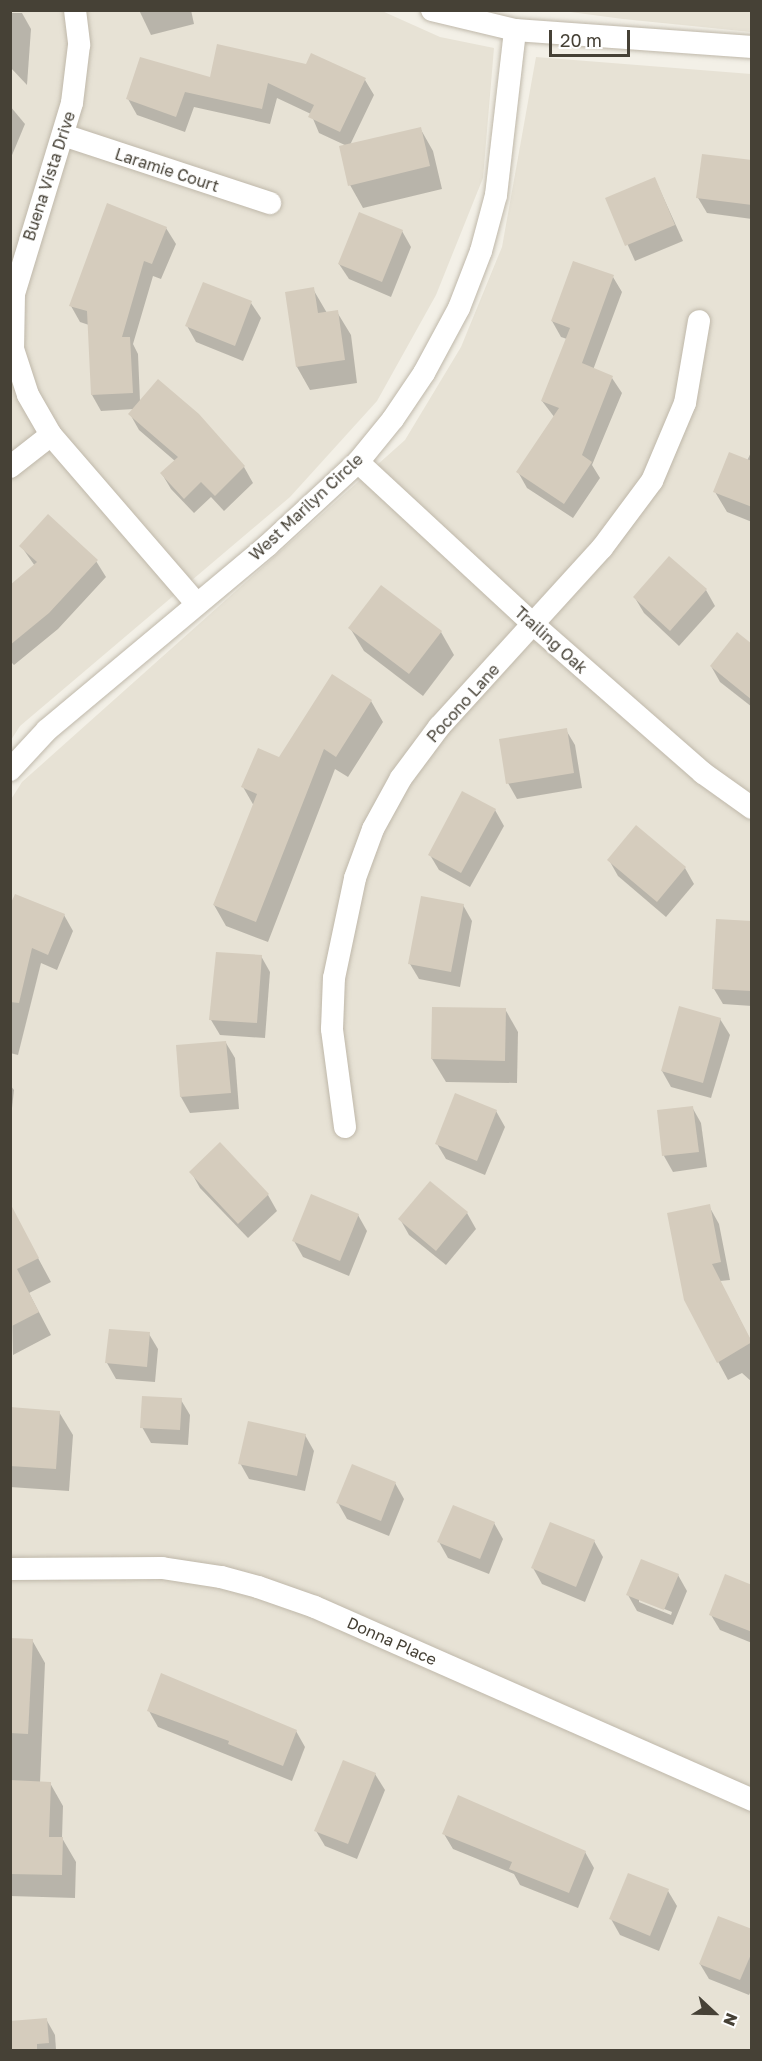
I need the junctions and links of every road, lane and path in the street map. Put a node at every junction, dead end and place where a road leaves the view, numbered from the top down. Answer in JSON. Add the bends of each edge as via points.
{"nodes":[{"id":1,"x":75,"y":10,"type":"edge"},
{"id":2,"x":432,"y":10,"type":"edge"},
{"id":3,"x":515,"y":30,"type":"junction"},
{"id":4,"x":752,"y":47,"type":"edge"},
{"id":5,"x":63,"y":135,"type":"junction"},
{"id":6,"x":270,"y":203,"type":"dead end"},
{"id":7,"x":699,"y":321,"type":"dead end"},
{"id":8,"x":51,"y":435,"type":"junction"},
{"id":9,"x":358,"y":462,"type":"junction"},
{"id":10,"x":10,"y":467,"type":"edge"},
{"id":11,"x":195,"y":602,"type":"junction"},
{"id":12,"x":534,"y":626,"type":"junction"},
{"id":13,"x":10,"y":770,"type":"edge"},
{"id":14,"x":752,"y":808,"type":"edge"},
{"id":15,"x":345,"y":1127,"type":"dead end"},
{"id":16,"x":10,"y":1569,"type":"edge"},
{"id":17,"x":752,"y":1800,"type":"edge"}],
"edges":[{"from":1,"to":5,"type":"street","name":"Buena Vista Drive","via":[[78,72]]},
{"from":2,"to":3,"type":"street"},
{"from":3,"to":4,"type":"street"},
{"from":3,"to":9,"type":"street","name":"West Marilyn Circle","via":[[496,195],[481,251],[459,308],[424,373]]},
{"from":5,"to":6,"type":"street","name":"Laramie Court"},
{"from":5,"to":8,"type":"street","name":"Buena Vista Drive","via":[[22,261],[11,322],[19,372]]},
{"from":7,"to":12,"type":"street","name":"Pocono Lane","via":[[685,403],[652,481],[626,519]]},
{"from":8,"to":10,"type":"street"},
{"from":8,"to":11,"type":"street","name":"Buena Vista Drive"},
{"from":9,"to":11,"type":"street","name":"West Marilyn Circle","via":[[267,546]]},
{"from":9,"to":12,"type":"street","name":"Trailing Oak"},
{"from":11,"to":13,"type":"street","name":"West Marilyn Circle","via":[[47,730]]},
{"from":12,"to":14,"type":"street","name":"Trailing Oak","via":[[703,773]]},
{"from":12,"to":15,"type":"street","name":"Pocono Lane","via":[[439,727],[401,778],[374,829],[355,878],[334,978],[332,1029]]},
{"from":16,"to":17,"type":"street","name":"Donna Place","via":[[162,1568],[221,1576],[258,1587],[315,1607]]}]}
